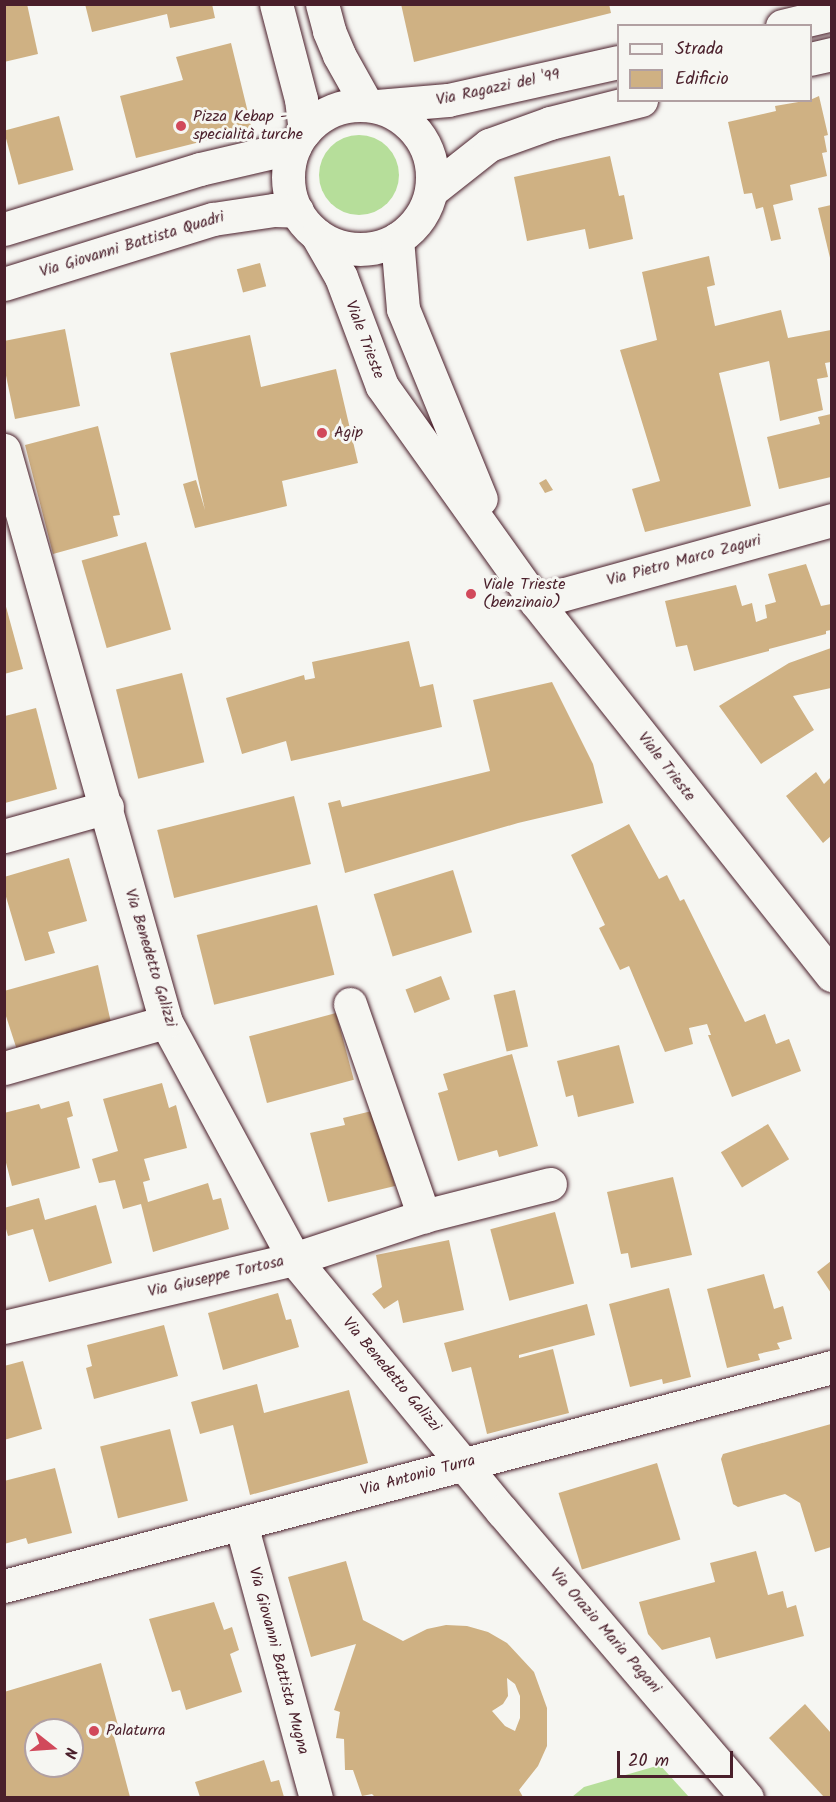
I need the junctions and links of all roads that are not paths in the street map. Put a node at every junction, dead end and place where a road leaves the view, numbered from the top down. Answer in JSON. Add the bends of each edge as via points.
{"nodes":[{"id":1,"x":276,"y":4,"type":"edge"},
{"id":2,"x":322,"y":4,"type":"edge"},
{"id":3,"x":831,"y":14,"type":"edge"},
{"id":4,"x":790,"y":24,"type":"edge"},
{"id":5,"x":831,"y":54,"type":"edge"},
{"id":6,"x":812,"y":59,"type":"edge"},
{"id":7,"x":617,"y":62,"type":"edge"},
{"id":8,"x":634,"y":102,"type":"edge"},
{"id":9,"x":372,"y":105,"type":"junction"},
{"id":10,"x":299,"y":139,"type":"junction"},
{"id":11,"x":432,"y":190,"type":"junction"},
{"id":12,"x":307,"y":223,"type":"junction"},
{"id":13,"x":4,"y":229,"type":"edge"},
{"id":14,"x":397,"y":239,"type":"junction"},
{"id":15,"x":4,"y":284,"type":"edge"},
{"id":16,"x":4,"y":450,"type":"edge"},
{"id":17,"x":831,"y":520,"type":"edge"},
{"id":18,"x":16,"y":535,"type":"edge"},
{"id":19,"x":505,"y":556,"type":"junction"},
{"id":20,"x":536,"y":602,"type":"junction"},
{"id":21,"x":106,"y":807,"type":"junction"},
{"id":22,"x":4,"y":836,"type":"edge"},
{"id":23,"x":831,"y":975,"type":"edge"},
{"id":24,"x":350,"y":1004,"type":"dead end"},
{"id":25,"x":166,"y":1022,"type":"junction"},
{"id":26,"x":4,"y":1068,"type":"edge"},
{"id":27,"x":550,"y":1184,"type":"dead end"},
{"id":28,"x":424,"y":1216,"type":"junction"},
{"id":29,"x":294,"y":1259,"type":"junction"},
{"id":30,"x":4,"y":1327,"type":"edge"},
{"id":31,"x":831,"y":1367,"type":"edge"},
{"id":32,"x":464,"y":1462,"type":"junction"},
{"id":33,"x":241,"y":1524,"type":"junction"},
{"id":34,"x":4,"y":1586,"type":"edge"},
{"id":35,"x":316,"y":1797,"type":"edge"},
{"id":36,"x":747,"y":1797,"type":"edge"}],
"edges":[{"from":1,"to":10,"type":"street","via":[[301,99]]},
{"from":2,"to":9,"type":"street","via":[[339,55]]},
{"from":3,"to":4,"type":"street"},
{"from":5,"to":6,"type":"street"},
{"from":7,"to":9,"type":"street","name":"Via Ragazzi del '99","via":[[448,100]]},
{"from":8,"to":11,"type":"street","via":[[550,123],[489,145]]},
{"from":9,"to":10,"type":"street","name":"Via Ragazzi del '99","via":[[344,106],[322,116]]},
{"from":9,"to":11,"type":"street","via":[[409,123],[421,137],[429,154]]},
{"from":10,"to":12,"type":"street","via":[[288,180]]},
{"from":10,"to":13,"type":"street"},
{"from":11,"to":14,"type":"street","via":[[413,226]]},
{"from":12,"to":14,"type":"street","via":[[335,244],[356,249],[377,247]]},
{"from":12,"to":15,"type":"street","name":"Via Giovanni Battista Quadri","via":[[274,210],[213,219]]},
{"from":12,"to":19,"type":"street","name":"Viale Trieste","via":[[341,277],[382,386]]},
{"from":14,"to":19,"type":"street","name":"Viale Trieste","via":[[403,309],[424,368]]},
{"from":16,"to":18,"type":"street","name":"Via Benedetto Galizzi"},
{"from":17,"to":20,"type":"street","name":"Via Pietro Marco Zaguri"},
{"from":18,"to":21,"type":"street","name":"Via Benedetto Galizzi"},
{"from":19,"to":20,"type":"street","name":"Viale Trieste"},
{"from":20,"to":23,"type":"street","name":"Viale Trieste"},
{"from":21,"to":22,"type":"street"},
{"from":21,"to":25,"type":"street","name":"Via Benedetto Galizzi"},
{"from":24,"to":28,"type":"street"},
{"from":25,"to":26,"type":"street"},
{"from":25,"to":29,"type":"street","name":"Via Benedetto Galizzi"},
{"from":27,"to":28,"type":"street","name":"Via Giuseppe Tortosa"},
{"from":28,"to":29,"type":"street","name":"Via Giuseppe Tortosa"},
{"from":29,"to":30,"type":"street","name":"Via Giuseppe Tortosa"},
{"from":29,"to":32,"type":"street","name":"Via Benedetto Galizzi"},
{"from":31,"to":32,"type":"street","name":"Via Antonio Turra"},
{"from":32,"to":33,"type":"street","name":"Via Antonio Turra"},
{"from":32,"to":36,"type":"street","name":"Via Orazio Maria Pagani"},
{"from":33,"to":34,"type":"street","name":"Via Antonio Turra"},
{"from":33,"to":35,"type":"street","name":"Via Giovanni Battista Mugna"}]}
